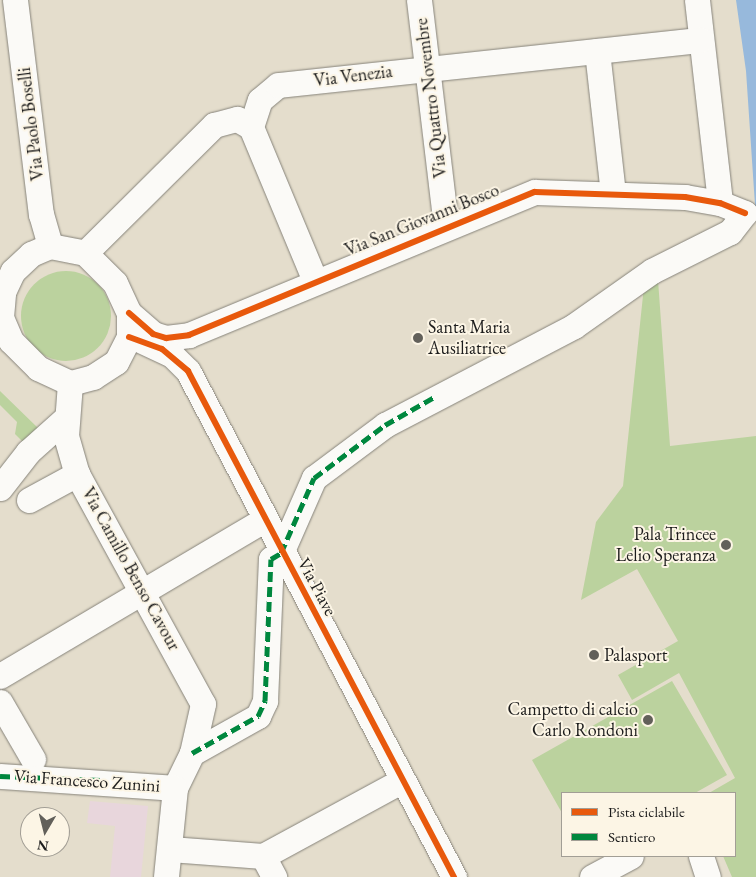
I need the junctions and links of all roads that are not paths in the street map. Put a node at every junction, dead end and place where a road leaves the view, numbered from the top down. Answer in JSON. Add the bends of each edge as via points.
{"nodes":[{"id":1,"x":15,"y":0,"type":"edge"},
{"id":2,"x":419,"y":0,"type":"edge"},
{"id":3,"x":697,"y":0,"type":"edge"},
{"id":4,"x":701,"y":40,"type":"junction"},
{"id":5,"x":596,"y":50,"type":"junction"},
{"id":6,"x":428,"y":67,"type":"junction"},
{"id":7,"x":251,"y":127,"type":"junction"},
{"id":8,"x":613,"y":193,"type":"junction"},
{"id":9,"x":720,"y":203,"type":"junction"},
{"id":10,"x":750,"y":212,"type":"edge"},
{"id":11,"x":446,"y":226,"type":"junction"},
{"id":12,"x":50,"y":246,"type":"junction"},
{"id":13,"x":85,"y":253,"type":"junction"},
{"id":14,"x":315,"y":281,"type":"junction"},
{"id":15,"x":130,"y":312,"type":"junction"},
{"id":16,"x":0,"y":316,"type":"edge"},
{"id":17,"x":189,"y":335,"type":"junction"},
{"id":18,"x":129,"y":337,"type":"junction"},
{"id":19,"x":188,"y":371,"type":"junction"},
{"id":20,"x":70,"y":383,"type":"junction"},
{"id":21,"x":66,"y":418,"type":"junction"},
{"id":22,"x":77,"y":474,"type":"junction"},
{"id":23,"x":0,"y":488,"type":"edge"},
{"id":24,"x":29,"y":500,"type":"dead end"},
{"id":25,"x":265,"y":519,"type":"junction"},
{"id":26,"x":282,"y":553,"type":"junction"},
{"id":27,"x":142,"y":590,"type":"junction"},
{"id":28,"x":0,"y":676,"type":"edge"},
{"id":29,"x":0,"y":702,"type":"edge"},
{"id":30,"x":192,"y":753,"type":"junction"},
{"id":31,"x":33,"y":759,"type":"dead end"},
{"id":32,"x":0,"y":776,"type":"edge"},
{"id":33,"x":403,"y":780,"type":"junction"},
{"id":34,"x":175,"y":788,"type":"junction"},
{"id":35,"x":170,"y":849,"type":"junction"},
{"id":36,"x":629,"y":857,"type":"edge"},
{"id":37,"x":701,"y":857,"type":"edge"},
{"id":38,"x":269,"y":866,"type":"edge"},
{"id":39,"x":166,"y":877,"type":"edge"},
{"id":40,"x":454,"y":877,"type":"edge"},
{"id":41,"x":592,"y":877,"type":"edge"},
{"id":42,"x":708,"y":877,"type":"edge"}],
"edges":[{"from":1,"to":12,"type":"street","name":"Via Paolo Boselli","via":[[41,214]]},
{"from":2,"to":6,"type":"street","name":"Via Quattro Novembre"},
{"from":3,"to":4,"type":"street"},
{"from":4,"to":5,"type":"street","name":"Via Venezia"},
{"from":4,"to":9,"type":"street"},
{"from":5,"to":6,"type":"street","name":"Via Venezia"},
{"from":5,"to":8,"type":"street"},
{"from":6,"to":7,"type":"street","name":"Via Venezia","via":[[278,85],[260,100]]},
{"from":6,"to":11,"type":"street","name":"Via Quattro Novembre"},
{"from":7,"to":13,"type":"street","via":[[237,119],[214,125]]},
{"from":7,"to":14,"type":"street"},
{"from":8,"to":9,"type":"street","name":"Via San Giovanni Bosco"},
{"from":8,"to":11,"type":"street","name":"Via San Giovanni Bosco","via":[[535,192]]},
{"from":9,"to":10,"type":"street","name":"Via San Giovanni Bosco"},
{"from":10,"to":26,"type":"street","via":[[730,232],[633,285],[574,326],[385,425],[314,478]]},
{"from":11,"to":14,"type":"street","name":"Via San Giovanni Bosco"},
{"from":12,"to":13,"type":"street"},
{"from":12,"to":16,"type":"street","via":[[31,254],[13,271],[3,292]]},
{"from":13,"to":15,"type":"street","via":[[115,283]]},
{"from":14,"to":17,"type":"street","name":"Via San Giovanni Bosco"},
{"from":15,"to":17,"type":"street","name":"Via San Giovanni Bosco","via":[[153,334],[166,338]]},
{"from":15,"to":18,"type":"street"},
{"from":16,"to":20,"type":"street","via":[[11,341],[38,368]]},
{"from":17,"to":19,"type":"street","name":"Via Piave"},
{"from":18,"to":19,"type":"street","name":"Via Piave","via":[[162,349]]},
{"from":18,"to":20,"type":"street","via":[[116,362],[105,371]]},
{"from":19,"to":25,"type":"street","name":"Via Piave"},
{"from":20,"to":21,"type":"street","name":"Via Camillo Benso Cavour"},
{"from":21,"to":22,"type":"street","name":"Via Camillo Benso Cavour"},
{"from":21,"to":23,"type":"street","via":[[28,452]]},
{"from":22,"to":24,"type":"street"},
{"from":22,"to":27,"type":"street","name":"Via Camillo Benso Cavour"},
{"from":25,"to":26,"type":"street","name":"Via Piave"},
{"from":25,"to":27,"type":"street"},
{"from":26,"to":30,"type":"street","via":[[271,559],[265,701],[258,716]]},
{"from":26,"to":33,"type":"street","name":"Via Piave"},
{"from":27,"to":28,"type":"street"},
{"from":27,"to":30,"type":"street","name":"Via Camillo Benso Cavour","via":[[203,704]]},
{"from":29,"to":31,"type":"street"},
{"from":30,"to":34,"type":"street","name":"Via Camillo Benso Cavour"},
{"from":32,"to":34,"type":"street","name":"Via Francesco Zunini","via":[[101,780]]},
{"from":33,"to":38,"type":"street"},
{"from":33,"to":40,"type":"street","name":"Via Piave"},
{"from":34,"to":35,"type":"street"},
{"from":35,"to":38,"type":"street"},
{"from":35,"to":39,"type":"street"},
{"from":36,"to":41,"type":"street"},
{"from":37,"to":42,"type":"street"}]}
